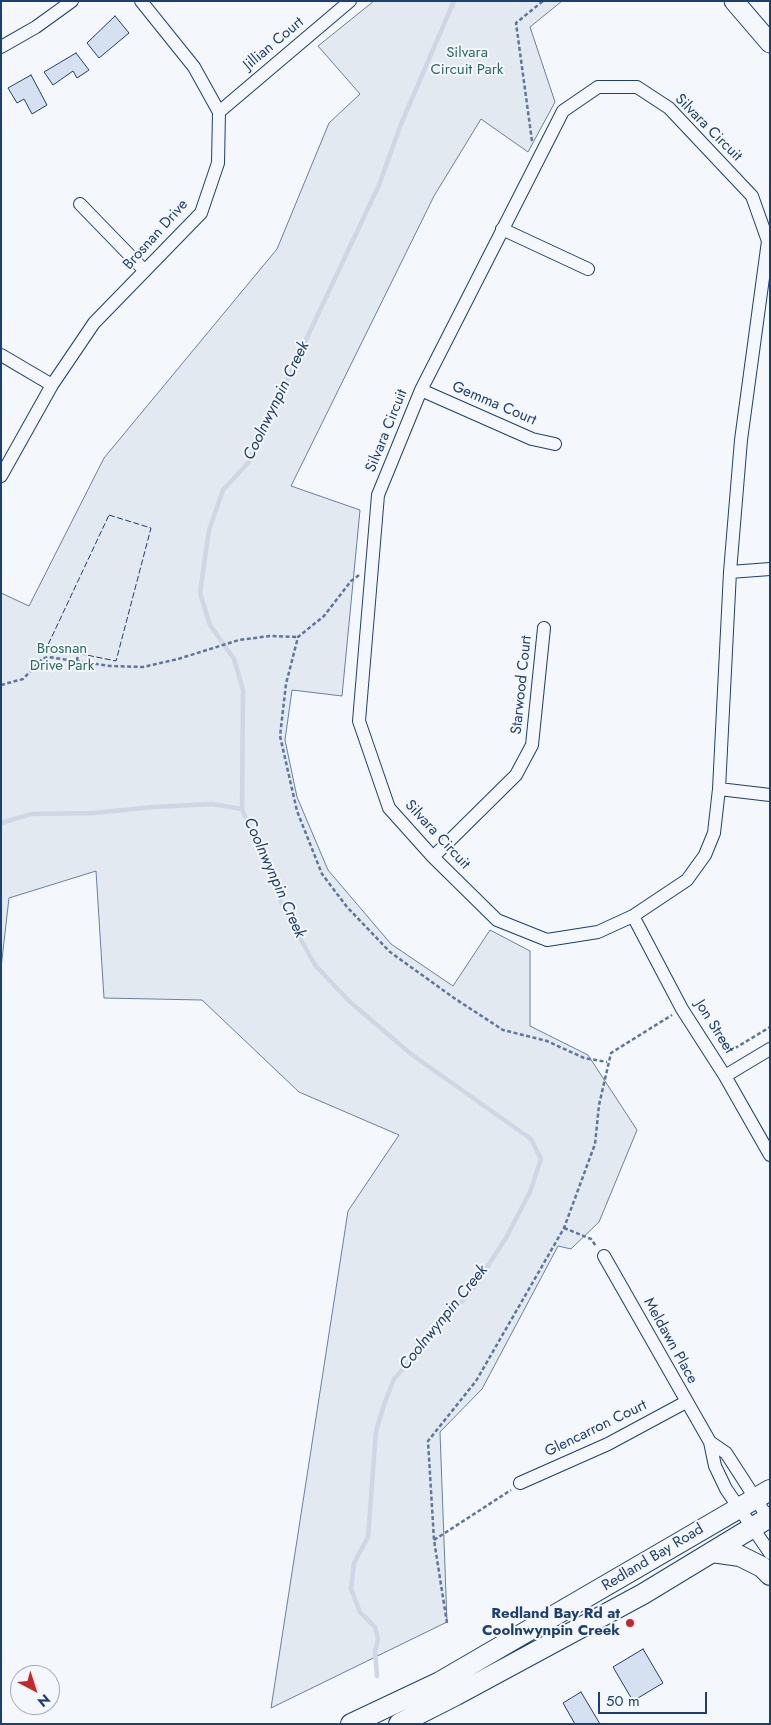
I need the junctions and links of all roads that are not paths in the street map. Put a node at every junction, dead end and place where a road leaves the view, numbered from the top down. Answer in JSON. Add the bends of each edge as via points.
{"nodes":[{"id":1,"x":72,"y":1,"type":"edge"},
{"id":2,"x":141,"y":1,"type":"edge"},
{"id":3,"x":350,"y":1,"type":"edge"},
{"id":4,"x":734,"y":1,"type":"edge"},
{"id":5,"x":770,"y":43,"type":"edge"},
{"id":6,"x":1,"y":47,"type":"edge"},
{"id":7,"x":218,"y":112,"type":"junction"},
{"id":8,"x":80,"y":204,"type":"dead end"},
{"id":9,"x":502,"y":229,"type":"junction"},
{"id":10,"x":588,"y":269,"type":"dead end"},
{"id":11,"x":145,"y":271,"type":"junction"},
{"id":12,"x":765,"y":303,"type":"edge"},
{"id":13,"x":1,"y":355,"type":"edge"},
{"id":14,"x":52,"y":385,"type":"junction"},
{"id":15,"x":421,"y":390,"type":"junction"},
{"id":16,"x":555,"y":444,"type":"dead end"},
{"id":17,"x":1,"y":476,"type":"edge"},
{"id":18,"x":770,"y":569,"type":"edge"},
{"id":19,"x":730,"y":572,"type":"junction"},
{"id":20,"x":544,"y":628,"type":"dead end"},
{"id":21,"x":719,"y":789,"type":"junction"},
{"id":22,"x":770,"y":795,"type":"edge"},
{"id":23,"x":434,"y":857,"type":"junction"},
{"id":24,"x":632,"y":916,"type":"junction"},
{"id":25,"x":770,"y":1049,"type":"edge"},
{"id":26,"x":725,"y":1076,"type":"junction"},
{"id":27,"x":770,"y":1155,"type":"edge"},
{"id":28,"x":604,"y":1256,"type":"road end"},
{"id":29,"x":686,"y":1402,"type":"junction"},
{"id":30,"x":710,"y":1442,"type":"junction"},
{"id":31,"x":520,"y":1483,"type":"road end"},
{"id":32,"x":755,"y":1499,"type":"edge"},
{"id":33,"x":765,"y":1520,"type":"edge"},
{"id":34,"x":712,"y":1552,"type":"junction"},
{"id":35,"x":770,"y":1553,"type":"edge"},
{"id":36,"x":770,"y":1575,"type":"edge"},
{"id":37,"x":350,"y":1724,"type":"edge"},
{"id":38,"x":399,"y":1724,"type":"edge"}],
"edges":[{"from":1,"to":6,"type":"street"},
{"from":2,"to":7,"type":"street","name":"Brosnan Drive","via":[[194,67]]},
{"from":3,"to":7,"type":"street","name":"Jillian Court"},
{"from":4,"to":5,"type":"main road"},
{"from":7,"to":11,"type":"street","name":"Brosnan Drive","via":[[218,163],[201,213]]},
{"from":8,"to":11,"type":"street"},
{"from":9,"to":10,"type":"street"},
{"from":9,"to":12,"type":"street","name":"Silvara Circuit","via":[[563,111],[598,87],[637,87],[669,108],[752,196],[768,241]]},
{"from":9,"to":15,"type":"street","name":"Silvara Circuit"},
{"from":11,"to":14,"type":"street","name":"Brosnan Drive","via":[[94,323]]},
{"from":12,"to":19,"type":"street","name":"Silvara Circuit","via":[[740,440]]},
{"from":13,"to":14,"type":"street"},
{"from":14,"to":17,"type":"street","name":"Brosnan Drive"},
{"from":15,"to":16,"type":"street","name":"Gemma Court","via":[[532,438]]},
{"from":15,"to":23,"type":"street","name":"Silvara Circuit","via":[[378,495],[359,721],[389,808]]},
{"from":18,"to":19,"type":"street"},
{"from":19,"to":21,"type":"street","name":"Silvara Circuit"},
{"from":20,"to":23,"type":"street","name":"Starwood Court","via":[[532,745],[516,775]]},
{"from":21,"to":22,"type":"street"},
{"from":21,"to":24,"type":"street","name":"Silvara Circuit","via":[[714,833],[705,855],[687,880]]},
{"from":23,"to":24,"type":"street","name":"Silvara Circuit","via":[[497,920],[547,940],[598,932]]},
{"from":24,"to":26,"type":"street","name":"Jon Street","via":[[682,1009]]},
{"from":25,"to":26,"type":"street"},
{"from":26,"to":27,"type":"street","name":"Jon Street"},
{"from":28,"to":29,"type":"street","name":"Meldawn Place"},
{"from":29,"to":30,"type":"street","name":"Meldawn Place"},
{"from":29,"to":31,"type":"street","name":"Glencarron Court","via":[[608,1444]]},
{"from":30,"to":32,"type":"street","name":"Meldawn Place","via":[[726,1453]]},
{"from":30,"to":32,"type":"street","name":"Meldawn Place","via":[[715,1466],[726,1489]]},
{"from":32,"to":33,"type":"street"},
{"from":32,"to":33,"type":"street"},
{"from":32,"to":37,"type":"main road","name":"Redland Bay Road","via":[[440,1682]]},
{"from":33,"to":34,"type":"main road","name":"Redland Bay Road"},
{"from":33,"to":35,"type":"street"},
{"from":34,"to":36,"type":"main road","via":[[740,1556]]},
{"from":34,"to":38,"type":"main road","name":"Redland Bay Road","via":[[620,1607]]}]}
